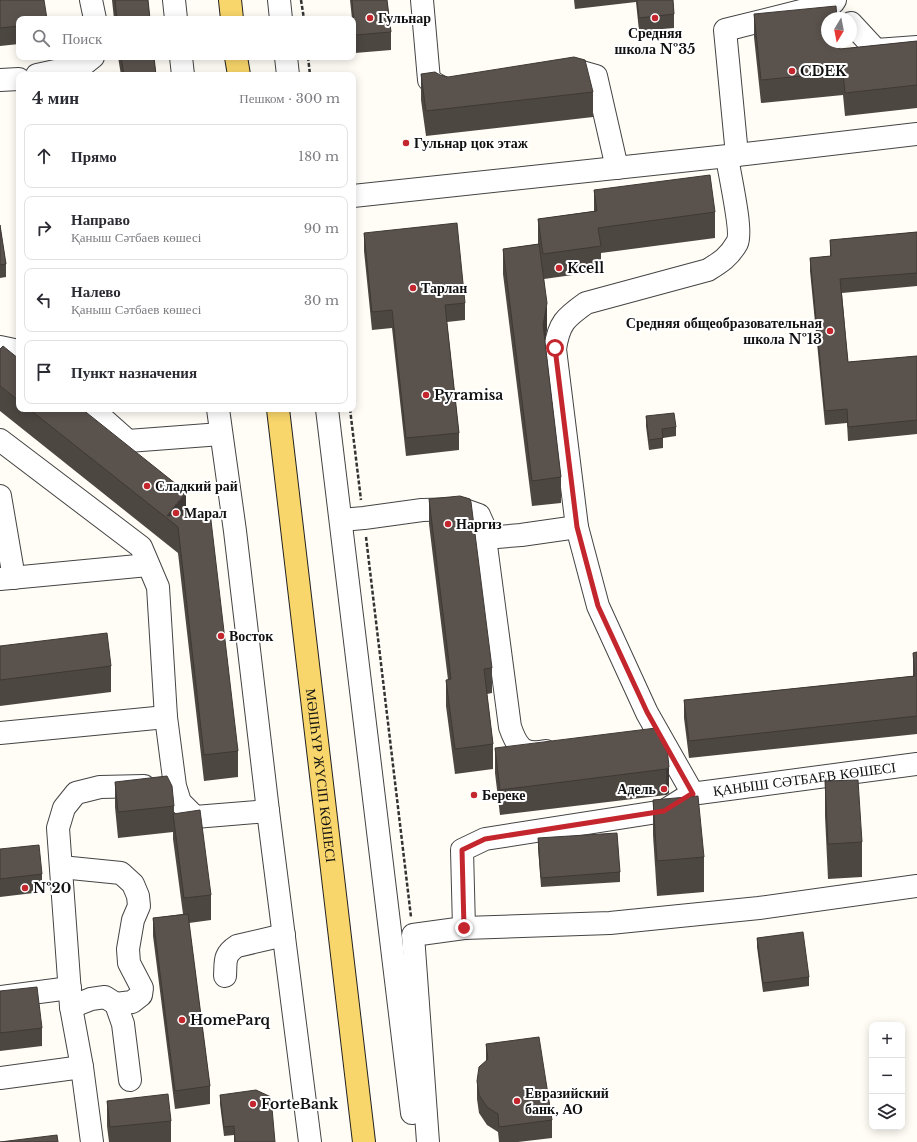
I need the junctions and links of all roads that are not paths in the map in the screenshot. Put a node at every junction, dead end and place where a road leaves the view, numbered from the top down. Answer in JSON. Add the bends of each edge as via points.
{"nodes":[{"id":1,"x":91,"y":0,"type":"edge"},
{"id":2,"x":174,"y":0,"type":"edge"},
{"id":3,"x":230,"y":0,"type":"edge"},
{"id":4,"x":279,"y":0,"type":"edge"},
{"id":5,"x":422,"y":0,"type":"edge"},
{"id":6,"x":838,"y":7,"type":"edge"},
{"id":7,"x":94,"y":16,"type":"edge"},
{"id":8,"x":176,"y":16,"type":"edge"},
{"id":9,"x":232,"y":16,"type":"edge"},
{"id":10,"x":281,"y":16,"type":"edge"},
{"id":11,"x":857,"y":29,"type":"edge"},
{"id":12,"x":917,"y":47,"type":"edge"},
{"id":13,"x":89,"y":60,"type":"edge"},
{"id":14,"x":181,"y":60,"type":"edge"},
{"id":15,"x":236,"y":60,"type":"edge"},
{"id":16,"x":286,"y":60,"type":"edge"},
{"id":17,"x":51,"y":72,"type":"edge"},
{"id":18,"x":183,"y":72,"type":"edge"},
{"id":19,"x":238,"y":72,"type":"edge"},
{"id":20,"x":288,"y":72,"type":"edge"},
{"id":21,"x":537,"y":76,"type":"edge"},
{"id":22,"x":16,"y":79,"type":"edge"},
{"id":23,"x":0,"y":80,"type":"edge"},
{"id":24,"x":469,"y":86,"type":"edge"},
{"id":25,"x":917,"y":134,"type":"edge"},
{"id":26,"x":732,"y":156,"type":"junction"},
{"id":27,"x":617,"y":168,"type":"junction"},
{"id":28,"x":356,"y":196,"type":"edge"},
{"id":29,"x":0,"y":347,"type":"edge"},
{"id":30,"x":16,"y":350,"type":"edge"},
{"id":31,"x":95,"y":412,"type":"edge"},
{"id":32,"x":218,"y":412,"type":"edge"},
{"id":33,"x":278,"y":412,"type":"edge"},
{"id":34,"x":327,"y":412,"type":"edge"},
{"id":35,"x":221,"y":434,"type":"junction"},
{"id":36,"x":0,"y":440,"type":"edge"},
{"id":37,"x":0,"y":496,"type":"edge"},
{"id":38,"x":341,"y":520,"type":"junction"},
{"id":39,"x":577,"y":527,"type":"junction"},
{"id":40,"x":484,"y":538,"type":"junction"},
{"id":41,"x":148,"y":565,"type":"junction"},
{"id":42,"x":7,"y":578,"type":"edge"},
{"id":43,"x":166,"y":717,"type":"junction"},
{"id":44,"x":658,"y":731,"type":"junction"},
{"id":45,"x":0,"y":733,"type":"edge"},
{"id":46,"x":635,"y":735,"type":"edge"},
{"id":47,"x":566,"y":748,"type":"edge"},
{"id":48,"x":917,"y":764,"type":"edge"},
{"id":49,"x":175,"y":786,"type":"junction"},
{"id":50,"x":693,"y":794,"type":"junction"},
{"id":51,"x":268,"y":811,"type":"junction"},
{"id":52,"x":61,"y":867,"type":"junction"},
{"id":53,"x":917,"y":886,"type":"edge"},
{"id":54,"x":464,"y":928,"type":"junction"},
{"id":55,"x":284,"y":935,"type":"junction"},
{"id":56,"x":225,"y":976,"type":"dead end"},
{"id":57,"x":0,"y":997,"type":"edge"},
{"id":58,"x":71,"y":998,"type":"junction"},
{"id":59,"x":116,"y":1004,"type":"junction"},
{"id":60,"x":82,"y":1067,"type":"junction"},
{"id":61,"x":0,"y":1078,"type":"edge"},
{"id":62,"x":130,"y":1080,"type":"dead end"},
{"id":63,"x":92,"y":1142,"type":"edge"},
{"id":64,"x":310,"y":1142,"type":"edge"},
{"id":65,"x":364,"y":1142,"type":"edge"},
{"id":66,"x":416,"y":1142,"type":"edge"},
{"id":67,"x":428,"y":1142,"type":"edge"}],
"edges":[{"from":1,"to":7,"type":"street"},
{"from":2,"to":8,"type":"street"},
{"from":3,"to":9,"type":"main road"},
{"from":4,"to":10,"type":"street"},
{"from":5,"to":24,"type":"street","via":[[429,80],[446,90]]},
{"from":6,"to":26,"type":"street","via":[[726,30]]},
{"from":11,"to":12,"type":"street","via":[[876,50]]},
{"from":13,"to":17,"type":"street","via":[[83,65]]},
{"from":14,"to":18,"type":"street"},
{"from":15,"to":19,"type":"main road"},
{"from":16,"to":20,"type":"street"},
{"from":21,"to":27,"type":"street","via":[[574,70],[596,76]]},
{"from":22,"to":23,"type":"street"},
{"from":25,"to":26,"type":"street"},
{"from":26,"to":27,"type":"street"},
{"from":26,"to":39,"type":"street","via":[[738,242],[724,260],[708,270],[586,303],[562,323],[555,348]]},
{"from":27,"to":28,"type":"street"},
{"from":29,"to":30,"type":"street"},
{"from":31,"to":35,"type":"street","via":[[128,440]]},
{"from":32,"to":35,"type":"street"},
{"from":33,"to":65,"type":"main road","name":"МӘШҺҮР ЖҮСІП КӨШЕСІ"},
{"from":34,"to":38,"type":"street"},
{"from":35,"to":51,"type":"street","via":[[236,531]]},
{"from":36,"to":41,"type":"street","via":[[141,547]]},
{"from":37,"to":42,"type":"street"},
{"from":38,"to":40,"type":"street","via":[[422,510],[462,509],[479,515]]},
{"from":38,"to":66,"type":"street"},
{"from":39,"to":40,"type":"street"},
{"from":39,"to":44,"type":"street","via":[[598,606]]},
{"from":40,"to":47,"type":"street","via":[[510,727],[515,742],[523,750],[536,753]]},
{"from":41,"to":42,"type":"street"},
{"from":41,"to":43,"type":"street","via":[[158,587]]},
{"from":43,"to":45,"type":"street"},
{"from":43,"to":49,"type":"street"},
{"from":44,"to":46,"type":"street"},
{"from":44,"to":50,"type":"street"},
{"from":48,"to":50,"type":"street","name":"ҚАНЫШ СӘТБАЕВ КӨШЕСІ"},
{"from":49,"to":51,"type":"street","via":[[180,802],[195,817]]},
{"from":49,"to":52,"type":"street","via":[[100,787],[76,793],[64,808],[58,828]]},
{"from":50,"to":54,"type":"street","name":"ҚАНЫШ СӘТБАЕВ КӨШЕСІ","via":[[664,811],[485,839],[462,850]]},
{"from":51,"to":55,"type":"street"},
{"from":52,"to":58,"type":"street"},
{"from":52,"to":59,"type":"street","via":[[121,873],[133,884],[138,896],[139,906],[133,920],[128,949],[129,963],[142,988],[141,995],[132,1002]]},
{"from":53,"to":54,"type":"street","via":[[759,908],[610,923]]},
{"from":54,"to":67,"type":"street","via":[[413,935]]},
{"from":55,"to":56,"type":"street","via":[[230,950],[226,956]]},
{"from":55,"to":64,"type":"street"},
{"from":57,"to":58,"type":"street"},
{"from":58,"to":59,"type":"street","via":[[105,997]]},
{"from":58,"to":60,"type":"street"},
{"from":59,"to":62,"type":"street","via":[[123,1024]]},
{"from":60,"to":61,"type":"street"},
{"from":60,"to":63,"type":"street"}]}
